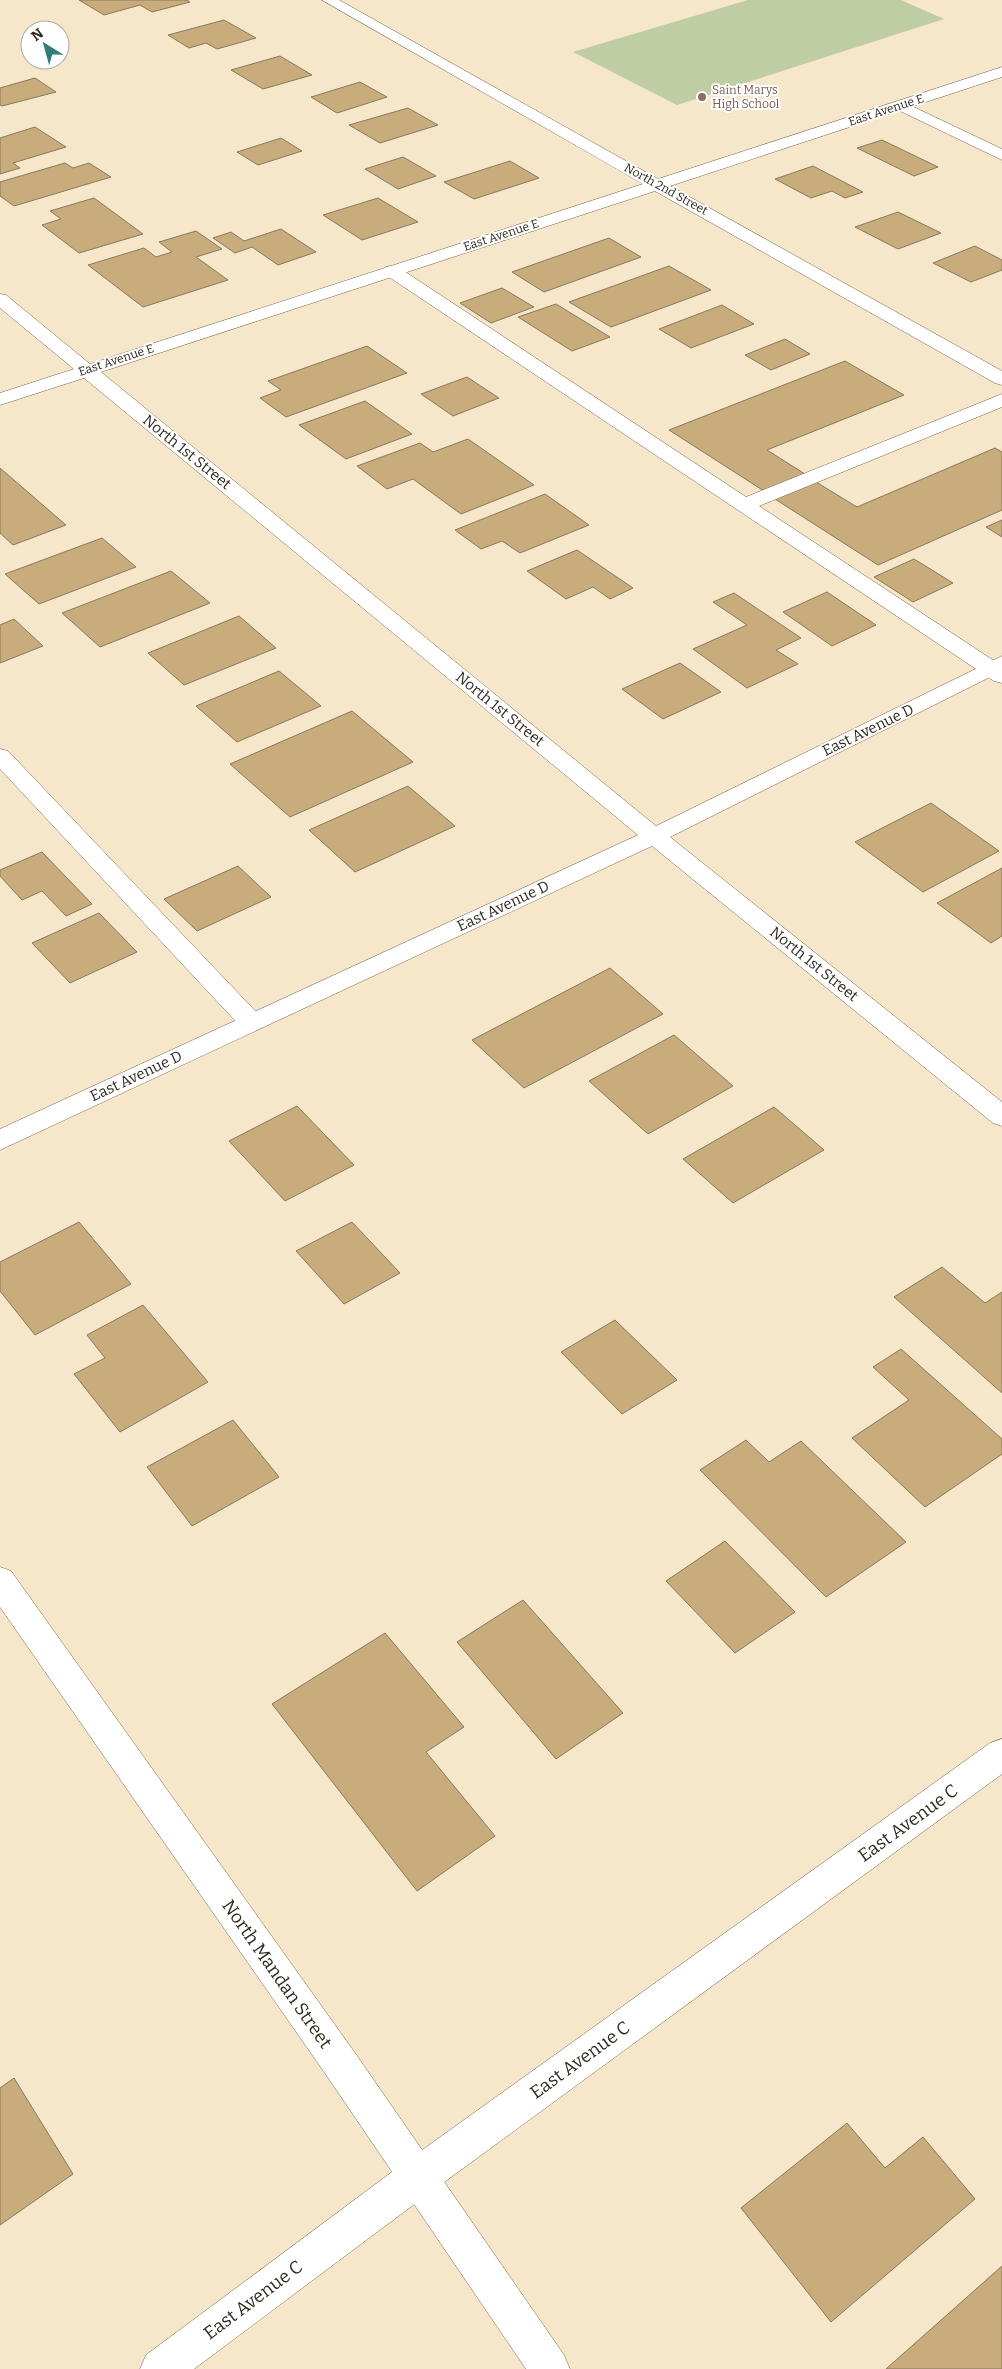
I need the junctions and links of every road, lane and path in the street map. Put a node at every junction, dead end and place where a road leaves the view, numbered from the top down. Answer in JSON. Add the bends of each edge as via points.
{"nodes":[{"id":1,"x":329,"y":0,"type":"edge"},
{"id":2,"x":1002,"y":72,"type":"edge"},
{"id":3,"x":901,"y":106,"type":"junction"},
{"id":4,"x":1002,"y":154,"type":"edge"},
{"id":5,"x":658,"y":184,"type":"junction"},
{"id":6,"x":392,"y":271,"type":"junction"},
{"id":7,"x":0,"y":300,"type":"edge"},
{"id":8,"x":87,"y":370,"type":"junction"},
{"id":9,"x":1002,"y":379,"type":"edge"},
{"id":10,"x":0,"y":398,"type":"edge"},
{"id":11,"x":1002,"y":400,"type":"edge"},
{"id":12,"x":744,"y":505,"type":"junction"},
{"id":13,"x":998,"y":669,"type":"edge"},
{"id":14,"x":0,"y":756,"type":"edge"},
{"id":15,"x":654,"y":836,"type":"junction"},
{"id":16,"x":251,"y":1022,"type":"junction"},
{"id":17,"x":1002,"y":1116,"type":"edge"},
{"id":18,"x":0,"y":1140,"type":"edge"},
{"id":19,"x":0,"y":1581,"type":"edge"},
{"id":20,"x":1002,"y":1754,"type":"edge"},
{"id":21,"x":418,"y":2177,"type":"junction"},
{"id":22,"x":160,"y":2369,"type":"edge"},
{"id":23,"x":550,"y":2369,"type":"edge"}],
"edges":[{"from":1,"to":5,"type":"street","name":"North 2nd Street"},
{"from":2,"to":3,"type":"street","name":"East Avenue E"},
{"from":3,"to":4,"type":"street"},
{"from":3,"to":5,"type":"street","name":"East Avenue E"},
{"from":5,"to":6,"type":"street","name":"East Avenue E"},
{"from":5,"to":9,"type":"street","name":"North 2nd Street"},
{"from":6,"to":8,"type":"street","name":"East Avenue E"},
{"from":6,"to":12,"type":"street"},
{"from":7,"to":8,"type":"street","name":"North 1st Street"},
{"from":8,"to":10,"type":"street","name":"East Avenue E"},
{"from":8,"to":15,"type":"street","name":"North 1st Street"},
{"from":11,"to":12,"type":"street"},
{"from":12,"to":13,"type":"street"},
{"from":13,"to":15,"type":"street","name":"East Avenue D"},
{"from":14,"to":16,"type":"street"},
{"from":15,"to":16,"type":"street","name":"East Avenue D"},
{"from":15,"to":17,"type":"street","name":"North 1st Street"},
{"from":16,"to":18,"type":"street","name":"East Avenue D"},
{"from":19,"to":21,"type":"street","name":"North Mandan Street"},
{"from":20,"to":21,"type":"street","name":"East Avenue C"},
{"from":21,"to":22,"type":"street","name":"East Avenue C"},
{"from":21,"to":23,"type":"street","name":"North Mandan Street"}]}
